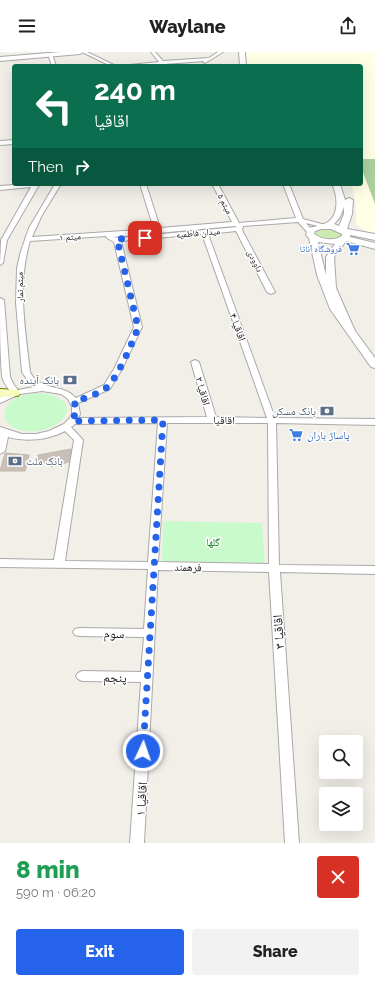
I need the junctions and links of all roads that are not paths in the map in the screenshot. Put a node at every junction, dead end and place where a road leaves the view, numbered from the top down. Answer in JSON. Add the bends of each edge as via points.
{"nodes":[{"id":1,"x":80,"y":52,"type":"edge"},
{"id":2,"x":84,"y":52,"type":"edge"},
{"id":3,"x":154,"y":52,"type":"edge"},
{"id":4,"x":221,"y":52,"type":"edge"},
{"id":5,"x":237,"y":52,"type":"edge"},
{"id":6,"x":242,"y":52,"type":"edge"},
{"id":7,"x":34,"y":54,"type":"edge"},
{"id":8,"x":50,"y":54,"type":"junction"},
{"id":9,"x":0,"y":59,"type":"edge"},
{"id":10,"x":209,"y":59,"type":"junction"},
{"id":11,"x":53,"y":64,"type":"edge"},
{"id":12,"x":110,"y":64,"type":"edge"},
{"id":13,"x":163,"y":64,"type":"edge"},
{"id":14,"x":202,"y":64,"type":"edge"},
{"id":15,"x":238,"y":64,"type":"edge"},
{"id":16,"x":243,"y":64,"type":"edge"},
{"id":17,"x":12,"y":142,"type":"edge"},
{"id":18,"x":0,"y":143,"type":"edge"},
{"id":19,"x":24,"y":186,"type":"edge"},
{"id":20,"x":35,"y":186,"type":"edge"},
{"id":21,"x":57,"y":186,"type":"edge"},
{"id":22,"x":144,"y":186,"type":"edge"},
{"id":23,"x":216,"y":186,"type":"edge"},
{"id":24,"x":287,"y":186,"type":"edge"},
{"id":25,"x":338,"y":186,"type":"edge"},
{"id":26,"x":345,"y":186,"type":"edge"},
{"id":27,"x":0,"y":188,"type":"edge"},
{"id":28,"x":300,"y":220,"type":"junction"},
{"id":29,"x":238,"y":226,"type":"junction"},
{"id":30,"x":326,"y":226,"type":"junction"},
{"id":31,"x":158,"y":230,"type":"junction"},
{"id":32,"x":205,"y":233,"type":"junction"},
{"id":33,"x":312,"y":235,"type":"junction"},
{"id":34,"x":343,"y":235,"type":"junction"},
{"id":35,"x":115,"y":237,"type":"junction"},
{"id":36,"x":375,"y":237,"type":"edge"},
{"id":37,"x":28,"y":239,"type":"junction"},
{"id":38,"x":375,"y":246,"type":"edge"},
{"id":39,"x":0,"y":263,"type":"edge"},
{"id":40,"x":271,"y":292,"type":"dead end"},
{"id":41,"x":0,"y":300,"type":"edge"},
{"id":42,"x":350,"y":331,"type":"junction"},
{"id":43,"x":195,"y":362,"type":"dead end"},
{"id":44,"x":375,"y":365,"type":"edge"},
{"id":45,"x":46,"y":389,"type":"junction"},
{"id":46,"x":15,"y":392,"type":"junction"},
{"id":47,"x":0,"y":393,"type":"edge"},
{"id":48,"x":0,"y":400,"type":"edge"},
{"id":49,"x":74,"y":402,"type":"junction"},
{"id":50,"x":163,"y":420,"type":"junction"},
{"id":51,"x":212,"y":420,"type":"junction"},
{"id":52,"x":272,"y":421,"type":"junction"},
{"id":53,"x":375,"y":422,"type":"edge"},
{"id":54,"x":69,"y":424,"type":"junction"},
{"id":55,"x":3,"y":432,"type":"edge"},
{"id":56,"x":0,"y":451,"type":"edge"},
{"id":57,"x":0,"y":563,"type":"edge"},
{"id":58,"x":59,"y":564,"type":"junction"},
{"id":59,"x":153,"y":566,"type":"junction"},
{"id":60,"x":274,"y":568,"type":"junction"},
{"id":61,"x":375,"y":570,"type":"edge"},
{"id":62,"x":79,"y":632,"type":"dead end"},
{"id":63,"x":150,"y":633,"type":"junction"},
{"id":64,"x":82,"y":676,"type":"dead end"},
{"id":65,"x":147,"y":677,"type":"junction"},
{"id":66,"x":137,"y":843,"type":"edge"},
{"id":67,"x":292,"y":843,"type":"edge"}],
"edges":[{"from":1,"to":8,"type":"street"},
{"from":2,"to":12,"type":"street"},
{"from":3,"to":13,"type":"street"},
{"from":4,"to":10,"type":"street"},
{"from":5,"to":15,"type":"street"},
{"from":6,"to":16,"type":"street"},
{"from":7,"to":8,"type":"street"},
{"from":7,"to":9,"type":"street"},
{"from":8,"to":11,"type":"street"},
{"from":10,"to":13,"type":"street"},
{"from":10,"to":14,"type":"street"},
{"from":17,"to":18,"type":"street"},
{"from":19,"to":27,"type":"street"},
{"from":20,"to":39,"type":"street","via":[[4,240]]},
{"from":21,"to":37,"type":"street","name":"میثم تمار"},
{"from":22,"to":31,"type":"street"},
{"from":23,"to":29,"type":"street","name":"میثم ۵"},
{"from":24,"to":28,"type":"street"},
{"from":25,"to":30,"type":"street","via":[[341,200],[340,212],[335,220]]},
{"from":26,"to":34,"type":"street","via":[[349,201]]},
{"from":28,"to":29,"type":"street"},
{"from":28,"to":30,"type":"street"},
{"from":28,"to":33,"type":"street"},
{"from":29,"to":31,"type":"street","name":"میدان فاطمیه"},
{"from":29,"to":32,"type":"street","name":"میدان فاطمیه"},
{"from":29,"to":40,"type":"street","name":"داوودی"},
{"from":30,"to":33,"type":"street","via":[[315,228]]},
{"from":30,"to":34,"type":"street"},
{"from":31,"to":35,"type":"street","name":"میدان فاطمیه"},
{"from":32,"to":35,"type":"street","name":"میدان فاطمیه"},
{"from":32,"to":52,"type":"street","name":"اقاقیا ۴"},
{"from":33,"to":34,"type":"street","via":[[331,242]]},
{"from":33,"to":42,"type":"street","via":[[326,293],[340,320]]},
{"from":34,"to":36,"type":"street"},
{"from":34,"to":38,"type":"street"},
{"from":34,"to":42,"type":"street","via":[[330,257],[331,288]]},
{"from":35,"to":37,"type":"street","name":"میثم ۱"},
{"from":35,"to":49,"type":"street","via":[[138,327],[107,387]]},
{"from":37,"to":45,"type":"street","name":"میثم تمار","via":[[20,266],[26,372],[37,386]]},
{"from":41,"to":46,"type":"street","name":"میثم تمار","via":[[6,377]]},
{"from":42,"to":44,"type":"street"},
{"from":43,"to":51,"type":"street","name":"اقاقیا ۲"},
{"from":45,"to":46,"type":"street","via":[[35,388]]},
{"from":45,"to":49,"type":"street","via":[[63,393]]},
{"from":46,"to":47,"type":"main road"},
{"from":46,"to":48,"type":"street"},
{"from":49,"to":54,"type":"street","via":[[77,410]]},
{"from":50,"to":51,"type":"street","name":"اقاقیا"},
{"from":50,"to":54,"type":"street","name":"اقاقیا"},
{"from":50,"to":59,"type":"street","name":"اقاقیا ۱"},
{"from":51,"to":52,"type":"street","name":"اقاقیا"},
{"from":52,"to":53,"type":"street","name":"اقاقیا"},
{"from":52,"to":60,"type":"street","name":"اقاقیا ۳"},
{"from":54,"to":55,"type":"street","via":[[53,433],[37,437],[20,437]]},
{"from":54,"to":58,"type":"street","via":[[79,440]]},
{"from":55,"to":56,"type":"street"},
{"from":57,"to":58,"type":"street","name":"فرهمند"},
{"from":58,"to":59,"type":"street","name":"فرهمند"},
{"from":59,"to":60,"type":"street","name":"فرهمند"},
{"from":59,"to":63,"type":"street","name":"اقاقیا ۱"},
{"from":60,"to":61,"type":"street","name":"فرهمند"},
{"from":60,"to":67,"type":"street","name":"اقاقیا ۳"},
{"from":62,"to":63,"type":"street","name":"سوم"},
{"from":63,"to":65,"type":"street","name":"اقاقیا ۱"},
{"from":64,"to":65,"type":"street","name":"پنجم"},
{"from":65,"to":66,"type":"street","name":"اقاقیا ۱"}]}
